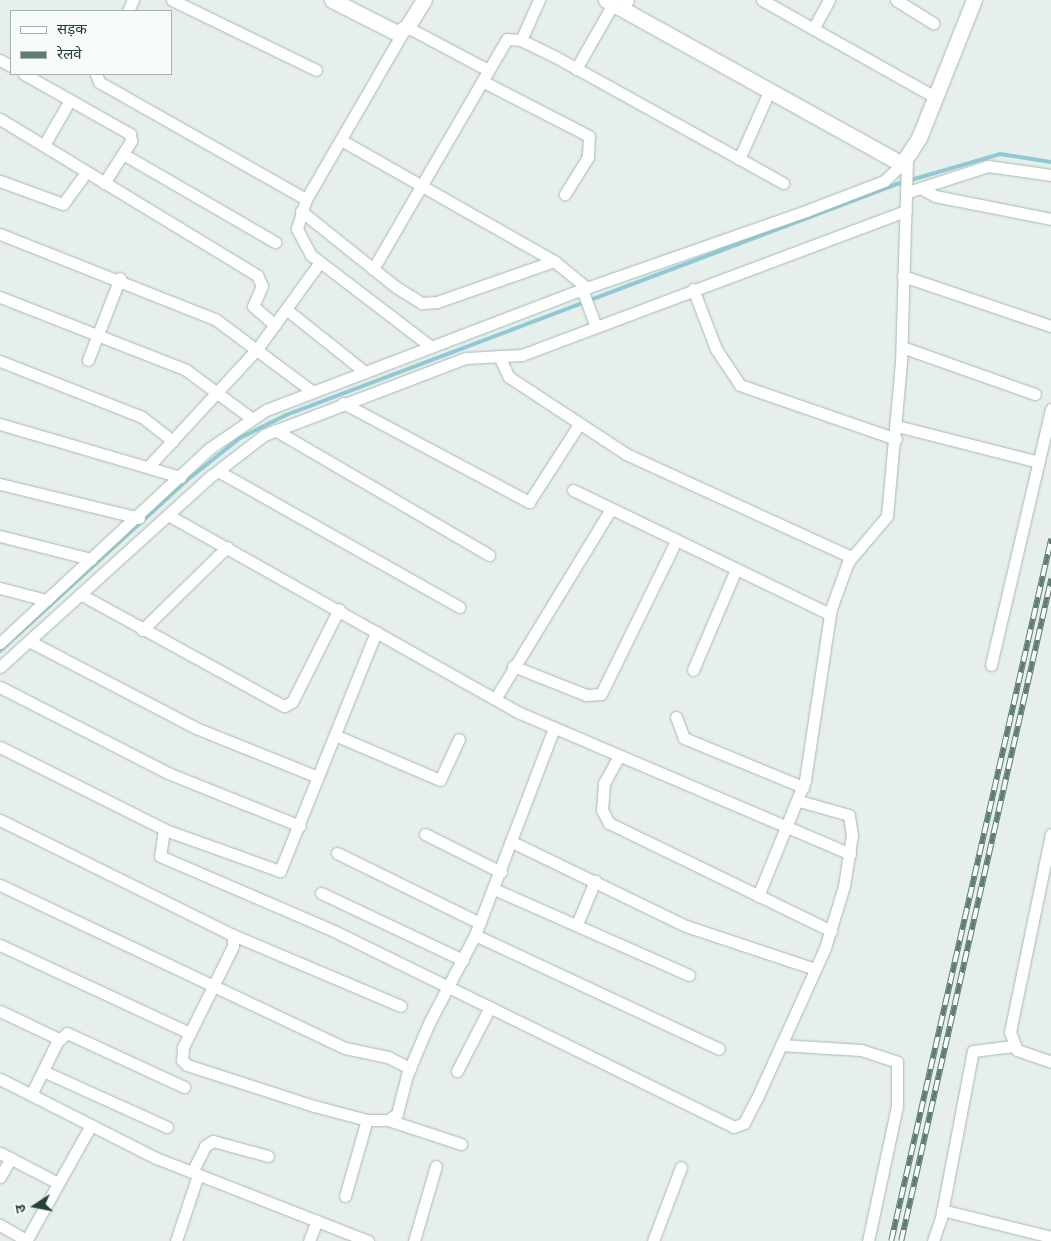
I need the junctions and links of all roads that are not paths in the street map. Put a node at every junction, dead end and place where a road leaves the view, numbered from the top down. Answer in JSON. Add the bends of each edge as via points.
{"nodes":[{"id":1,"x":172,"y":0,"type":"edge"},
{"id":2,"x":332,"y":0,"type":"edge"},
{"id":3,"x":424,"y":0,"type":"edge"},
{"id":4,"x":539,"y":0,"type":"edge"},
{"id":5,"x":829,"y":0,"type":"edge"},
{"id":6,"x":896,"y":0,"type":"edge"},
{"id":7,"x":973,"y":0,"type":"edge"},
{"id":8,"x":767,"y":1,"type":"edge"},
{"id":9,"x":617,"y":3,"type":"edge"},
{"id":10,"x":933,"y":23,"type":"dead end"},
{"id":11,"x":405,"y":29,"type":"junction"},
{"id":12,"x":813,"y":29,"type":"junction"},
{"id":13,"x":521,"y":40,"type":"junction"},
{"id":14,"x":576,"y":69,"type":"junction"},
{"id":15,"x":316,"y":70,"type":"dead end"},
{"id":16,"x":488,"y":70,"type":"junction"},
{"id":17,"x":26,"y":75,"type":"edge"},
{"id":18,"x":96,"y":75,"type":"edge"},
{"id":19,"x":482,"y":81,"type":"junction"},
{"id":20,"x":769,"y":92,"type":"junction"},
{"id":21,"x":935,"y":97,"type":"junction"},
{"id":22,"x":70,"y":100,"type":"junction"},
{"id":23,"x":0,"y":119,"type":"edge"},
{"id":24,"x":341,"y":140,"type":"junction"},
{"id":25,"x":44,"y":146,"type":"junction"},
{"id":26,"x":123,"y":154,"type":"junction"},
{"id":27,"x":739,"y":159,"type":"junction"},
{"id":28,"x":86,"y":172,"type":"junction"},
{"id":29,"x":1051,"y":175,"type":"edge"},
{"id":30,"x":909,"y":177,"type":"junction"},
{"id":31,"x":0,"y":181,"type":"edge"},
{"id":32,"x":104,"y":183,"type":"junction"},
{"id":33,"x":783,"y":183,"type":"dead end"},
{"id":34,"x":421,"y":186,"type":"junction"},
{"id":35,"x":565,"y":194,"type":"dead end"},
{"id":36,"x":306,"y":198,"type":"junction"},
{"id":37,"x":301,"y":211,"type":"junction"},
{"id":38,"x":906,"y":211,"type":"junction"},
{"id":39,"x":1051,"y":219,"type":"edge"},
{"id":40,"x":0,"y":234,"type":"edge"},
{"id":41,"x":275,"y":242,"type":"dead end"},
{"id":42,"x":554,"y":261,"type":"junction"},
{"id":43,"x":320,"y":262,"type":"junction"},
{"id":44,"x":373,"y":269,"type":"junction"},
{"id":45,"x":903,"y":276,"type":"junction"},
{"id":46,"x":120,"y":278,"type":"junction"},
{"id":47,"x":693,"y":289,"type":"junction"},
{"id":48,"x":585,"y":291,"type":"junction"},
{"id":49,"x":0,"y":297,"type":"edge"},
{"id":50,"x":287,"y":310,"type":"junction"},
{"id":51,"x":275,"y":325,"type":"junction"},
{"id":52,"x":1051,"y":326,"type":"edge"},
{"id":53,"x":596,"y":327,"type":"junction"},
{"id":54,"x":97,"y":336,"type":"junction"},
{"id":55,"x":430,"y":346,"type":"junction"},
{"id":56,"x":902,"y":347,"type":"junction"},
{"id":57,"x":257,"y":349,"type":"junction"},
{"id":58,"x":499,"y":356,"type":"junction"},
{"id":59,"x":88,"y":360,"type":"dead end"},
{"id":60,"x":0,"y":361,"type":"edge"},
{"id":61,"x":365,"y":372,"type":"junction"},
{"id":62,"x":313,"y":392,"type":"junction"},
{"id":63,"x":219,"y":393,"type":"junction"},
{"id":64,"x":1034,"y":394,"type":"dead end"},
{"id":65,"x":343,"y":403,"type":"junction"},
{"id":66,"x":1051,"y":409,"type":"edge"},
{"id":67,"x":251,"y":418,"type":"junction"},
{"id":68,"x":0,"y":424,"type":"edge"},
{"id":69,"x":578,"y":426,"type":"junction"},
{"id":70,"x":898,"y":426,"type":"junction"},
{"id":71,"x":275,"y":430,"type":"junction"},
{"id":72,"x":896,"y":439,"type":"junction"},
{"id":73,"x":173,"y":441,"type":"junction"},
{"id":74,"x":1039,"y":462,"type":"junction"},
{"id":75,"x":148,"y":467,"type":"junction"},
{"id":76,"x":218,"y":470,"type":"junction"},
{"id":77,"x":180,"y":477,"type":"junction"},
{"id":78,"x":0,"y":484,"type":"edge"},
{"id":79,"x":573,"y":490,"type":"dead end"},
{"id":80,"x":611,"y":509,"type":"junction"},
{"id":81,"x":168,"y":515,"type":"junction"},
{"id":82,"x":138,"y":518,"type":"junction"},
{"id":83,"x":0,"y":536,"type":"edge"},
{"id":84,"x":676,"y":541,"type":"junction"},
{"id":85,"x":227,"y":547,"type":"junction"},
{"id":86,"x":489,"y":555,"type":"dead end"},
{"id":87,"x":852,"y":557,"type":"junction"},
{"id":88,"x":91,"y":559,"type":"junction"},
{"id":89,"x":736,"y":569,"type":"junction"},
{"id":90,"x":0,"y":588,"type":"edge"},
{"id":91,"x":80,"y":594,"type":"junction"},
{"id":92,"x":46,"y":600,"type":"junction"},
{"id":93,"x":459,"y":607,"type":"dead end"},
{"id":94,"x":339,"y":609,"type":"junction"},
{"id":95,"x":830,"y":614,"type":"junction"},
{"id":96,"x":142,"y":630,"type":"junction"},
{"id":97,"x":376,"y":632,"type":"junction"},
{"id":98,"x":29,"y":641,"type":"junction"},
{"id":99,"x":0,"y":643,"type":"edge"},
{"id":100,"x":991,"y":665,"type":"dead end"},
{"id":101,"x":513,"y":666,"type":"junction"},
{"id":102,"x":0,"y":667,"type":"edge"},
{"id":103,"x":693,"y":670,"type":"dead end"},
{"id":104,"x":0,"y":687,"type":"edge"},
{"id":105,"x":495,"y":699,"type":"junction"},
{"id":106,"x":676,"y":717,"type":"dead end"},
{"id":107,"x":554,"y":728,"type":"junction"},
{"id":108,"x":337,"y":736,"type":"junction"},
{"id":109,"x":459,"y":739,"type":"dead end"},
{"id":110,"x":0,"y":746,"type":"edge"},
{"id":111,"x":619,"y":756,"type":"junction"},
{"id":112,"x":318,"y":778,"type":"junction"},
{"id":113,"x":803,"y":787,"type":"junction"},
{"id":114,"x":799,"y":801,"type":"junction"},
{"id":115,"x":0,"y":820,"type":"edge"},
{"id":116,"x":300,"y":826,"type":"junction"},
{"id":117,"x":164,"y":829,"type":"junction"},
{"id":118,"x":788,"y":829,"type":"junction"},
{"id":119,"x":425,"y":834,"type":"dead end"},
{"id":120,"x":1051,"y":834,"type":"edge"},
{"id":121,"x":512,"y":842,"type":"junction"},
{"id":122,"x":337,"y":853,"type":"dead end"},
{"id":123,"x":850,"y":854,"type":"junction"},
{"id":124,"x":501,"y":872,"type":"junction"},
{"id":125,"x":595,"y":881,"type":"junction"},
{"id":126,"x":0,"y":885,"type":"edge"},
{"id":127,"x":494,"y":889,"type":"junction"},
{"id":128,"x":321,"y":893,"type":"dead end"},
{"id":129,"x":758,"y":896,"type":"junction"},
{"id":130,"x":480,"y":923,"type":"junction"},
{"id":131,"x":577,"y":924,"type":"junction"},
{"id":132,"x":831,"y":931,"type":"junction"},
{"id":133,"x":233,"y":935,"type":"junction"},
{"id":134,"x":475,"y":936,"type":"junction"},
{"id":135,"x":0,"y":945,"type":"edge"},
{"id":136,"x":463,"y":960,"type":"junction"},
{"id":137,"x":815,"y":969,"type":"junction"},
{"id":138,"x":689,"y":974,"type":"dead end"},
{"id":139,"x":213,"y":985,"type":"junction"},
{"id":140,"x":449,"y":988,"type":"junction"},
{"id":141,"x":401,"y":1006,"type":"dead end"},
{"id":142,"x":490,"y":1008,"type":"junction"},
{"id":143,"x":0,"y":1011,"type":"edge"},
{"id":144,"x":190,"y":1032,"type":"junction"},
{"id":145,"x":59,"y":1039,"type":"junction"},
{"id":146,"x":781,"y":1045,"type":"junction"},
{"id":147,"x":1014,"y":1046,"type":"junction"},
{"id":148,"x":719,"y":1049,"type":"dead end"},
{"id":149,"x":1051,"y":1062,"type":"edge"},
{"id":150,"x":410,"y":1068,"type":"junction"},
{"id":151,"x":43,"y":1071,"type":"junction"},
{"id":152,"x":458,"y":1071,"type":"dead end"},
{"id":153,"x":0,"y":1079,"type":"edge"},
{"id":154,"x":184,"y":1087,"type":"dead end"},
{"id":155,"x":32,"y":1095,"type":"junction"},
{"id":156,"x":367,"y":1120,"type":"junction"},
{"id":157,"x":388,"y":1120,"type":"junction"},
{"id":158,"x":91,"y":1125,"type":"junction"},
{"id":159,"x":167,"y":1127,"type":"dead end"},
{"id":160,"x":461,"y":1144,"type":"dead end"},
{"id":161,"x":0,"y":1153,"type":"edge"},
{"id":162,"x":268,"y":1156,"type":"dead end"},
{"id":163,"x":11,"y":1158,"type":"junction"},
{"id":164,"x":436,"y":1166,"type":"dead end"},
{"id":165,"x":681,"y":1166,"type":"dead end"},
{"id":166,"x":195,"y":1174,"type":"junction"},
{"id":167,"x":0,"y":1177,"type":"edge"},
{"id":168,"x":58,"y":1183,"type":"junction"},
{"id":169,"x":345,"y":1196,"type":"dead end"},
{"id":170,"x":942,"y":1210,"type":"junction"},
{"id":171,"x":317,"y":1220,"type":"junction"},
{"id":172,"x":0,"y":1225,"type":"edge"},
{"id":173,"x":1051,"y":1237,"type":"edge"},
{"id":174,"x":26,"y":1240,"type":"edge"},
{"id":175,"x":176,"y":1241,"type":"edge"},
{"id":176,"x":309,"y":1241,"type":"edge"},
{"id":177,"x":368,"y":1241,"type":"edge"},
{"id":178,"x":414,"y":1241,"type":"edge"},
{"id":179,"x":653,"y":1241,"type":"edge"},
{"id":180,"x":868,"y":1241,"type":"edge"},
{"id":181,"x":933,"y":1241,"type":"edge"}],
"edges":[{"from":1,"to":15,"type":"street"},
{"from":2,"to":11,"type":"street","via":[[390,32]]},
{"from":3,"to":11,"type":"street"},
{"from":4,"to":13,"type":"street"},
{"from":5,"to":12,"type":"street"},
{"from":6,"to":10,"type":"street"},
{"from":7,"to":21,"type":"street"},
{"from":8,"to":12,"type":"street"},
{"from":9,"to":14,"type":"street"},
{"from":9,"to":20,"type":"street"},
{"from":11,"to":16,"type":"street"},
{"from":11,"to":24,"type":"street"},
{"from":12,"to":21,"type":"street"},
{"from":13,"to":14,"type":"street"},
{"from":13,"to":16,"type":"street","via":[[502,44]]},
{"from":14,"to":27,"type":"street"},
{"from":16,"to":19,"type":"street"},
{"from":17,"to":22,"type":"street"},
{"from":18,"to":36,"type":"street","via":[[99,82]]},
{"from":19,"to":34,"type":"street"},
{"from":19,"to":35,"type":"street","via":[[590,136],[588,156]]},
{"from":20,"to":27,"type":"street"},
{"from":20,"to":30,"type":"street"},
{"from":21,"to":30,"type":"street"},
{"from":22,"to":25,"type":"street"},
{"from":22,"to":26,"type":"street","via":[[130,134]]},
{"from":23,"to":25,"type":"street"},
{"from":24,"to":34,"type":"street"},
{"from":24,"to":36,"type":"street"},
{"from":25,"to":28,"type":"street"},
{"from":26,"to":32,"type":"street"},
{"from":26,"to":41,"type":"street"},
{"from":27,"to":33,"type":"street"},
{"from":28,"to":31,"type":"street","via":[[63,204]]},
{"from":28,"to":32,"type":"street"},
{"from":29,"to":30,"type":"street","via":[[988,166]]},
{"from":30,"to":38,"type":"street"},
{"from":30,"to":39,"type":"street","via":[[935,196]]},
{"from":30,"to":48,"type":"street","via":[[884,181]]},
{"from":32,"to":51,"type":"street","via":[[257,275],[262,286],[253,306]]},
{"from":34,"to":42,"type":"street"},
{"from":34,"to":44,"type":"street"},
{"from":36,"to":37,"type":"street"},
{"from":37,"to":43,"type":"street","via":[[298,238]]},
{"from":37,"to":44,"type":"street"},
{"from":38,"to":45,"type":"street"},
{"from":38,"to":47,"type":"street"},
{"from":40,"to":46,"type":"street"},
{"from":42,"to":44,"type":"street","via":[[429,303],[412,298]]},
{"from":42,"to":48,"type":"street"},
{"from":43,"to":50,"type":"street"},
{"from":43,"to":55,"type":"street"},
{"from":45,"to":52,"type":"street"},
{"from":45,"to":56,"type":"street"},
{"from":46,"to":54,"type":"street"},
{"from":46,"to":57,"type":"street","via":[[226,325]]},
{"from":47,"to":53,"type":"street"},
{"from":47,"to":72,"type":"street","via":[[716,349],[740,385]]},
{"from":48,"to":53,"type":"street"},
{"from":48,"to":55,"type":"street"},
{"from":49,"to":54,"type":"street"},
{"from":50,"to":51,"type":"street"},
{"from":50,"to":61,"type":"street"},
{"from":51,"to":57,"type":"street"},
{"from":53,"to":58,"type":"street","via":[[522,355]]},
{"from":54,"to":59,"type":"street"},
{"from":54,"to":63,"type":"street","via":[[186,370]]},
{"from":55,"to":61,"type":"street"},
{"from":56,"to":64,"type":"street"},
{"from":56,"to":70,"type":"street"},
{"from":57,"to":62,"type":"street"},
{"from":57,"to":63,"type":"street"},
{"from":58,"to":65,"type":"street","via":[[466,358]]},
{"from":58,"to":69,"type":"street","via":[[509,377]]},
{"from":60,"to":73,"type":"street","via":[[142,416]]},
{"from":61,"to":62,"type":"street"},
{"from":62,"to":67,"type":"street"},
{"from":63,"to":67,"type":"street"},
{"from":63,"to":73,"type":"street"},
{"from":65,"to":69,"type":"street","via":[[529,502]]},
{"from":65,"to":71,"type":"street"},
{"from":66,"to":74,"type":"street"},
{"from":67,"to":77,"type":"street"},
{"from":68,"to":75,"type":"street"},
{"from":69,"to":87,"type":"street","via":[[626,454]]},
{"from":70,"to":72,"type":"street"},
{"from":70,"to":74,"type":"street"},
{"from":71,"to":76,"type":"street"},
{"from":71,"to":86,"type":"street"},
{"from":72,"to":87,"type":"street","via":[[887,516]]},
{"from":73,"to":75,"type":"street"},
{"from":74,"to":100,"type":"street"},
{"from":75,"to":77,"type":"street"},
{"from":76,"to":81,"type":"street"},
{"from":76,"to":93,"type":"street"},
{"from":77,"to":82,"type":"street"},
{"from":78,"to":82,"type":"street"},
{"from":79,"to":80,"type":"street"},
{"from":80,"to":84,"type":"street"},
{"from":80,"to":101,"type":"street"},
{"from":81,"to":85,"type":"street"},
{"from":81,"to":91,"type":"street"},
{"from":82,"to":88,"type":"street"},
{"from":83,"to":88,"type":"street"},
{"from":84,"to":89,"type":"street"},
{"from":84,"to":101,"type":"street","via":[[601,694],[586,695]]},
{"from":85,"to":94,"type":"street"},
{"from":85,"to":96,"type":"street"},
{"from":87,"to":95,"type":"street"},
{"from":88,"to":92,"type":"street"},
{"from":89,"to":95,"type":"street"},
{"from":89,"to":103,"type":"street"},
{"from":90,"to":92,"type":"street"},
{"from":91,"to":96,"type":"street"},
{"from":91,"to":98,"type":"street"},
{"from":92,"to":99,"type":"street"},
{"from":94,"to":96,"type":"street","via":[[288,706]]},
{"from":94,"to":97,"type":"street"},
{"from":95,"to":113,"type":"street"},
{"from":97,"to":105,"type":"street"},
{"from":97,"to":108,"type":"street"},
{"from":98,"to":102,"type":"street"},
{"from":98,"to":112,"type":"street","via":[[196,728]]},
{"from":101,"to":105,"type":"street"},
{"from":104,"to":116,"type":"street","via":[[168,773]]},
{"from":105,"to":107,"type":"street"},
{"from":106,"to":113,"type":"street","via":[[684,738]]},
{"from":107,"to":111,"type":"street"},
{"from":107,"to":121,"type":"street"},
{"from":108,"to":109,"type":"street","via":[[440,780]]},
{"from":108,"to":112,"type":"street"},
{"from":110,"to":117,"type":"street"},
{"from":111,"to":118,"type":"street"},
{"from":111,"to":129,"type":"street","via":[[604,783],[604,818]]},
{"from":112,"to":116,"type":"street"},
{"from":113,"to":114,"type":"street"},
{"from":114,"to":118,"type":"street"},
{"from":114,"to":123,"type":"street","via":[[849,815]]},
{"from":115,"to":133,"type":"street"},
{"from":116,"to":117,"type":"street","via":[[285,867],[274,872]]},
{"from":117,"to":140,"type":"street","via":[[158,845],[160,856],[334,931]]},
{"from":118,"to":123,"type":"street"},
{"from":118,"to":129,"type":"street"},
{"from":119,"to":124,"type":"street"},
{"from":120,"to":147,"type":"street","via":[[1014,1000],[1010,1032]]},
{"from":121,"to":124,"type":"street"},
{"from":121,"to":125,"type":"street"},
{"from":122,"to":130,"type":"street"},
{"from":123,"to":132,"type":"street"},
{"from":124,"to":127,"type":"street"},
{"from":125,"to":131,"type":"street"},
{"from":125,"to":137,"type":"street","via":[[686,926]]},
{"from":126,"to":139,"type":"street"},
{"from":127,"to":130,"type":"street"},
{"from":127,"to":131,"type":"street"},
{"from":128,"to":136,"type":"street"},
{"from":129,"to":132,"type":"street"},
{"from":130,"to":134,"type":"street"},
{"from":131,"to":138,"type":"street"},
{"from":132,"to":137,"type":"street"},
{"from":133,"to":139,"type":"street","via":[[233,946]]},
{"from":133,"to":141,"type":"street"},
{"from":134,"to":136,"type":"street"},
{"from":134,"to":148,"type":"street"},
{"from":135,"to":144,"type":"street"},
{"from":136,"to":140,"type":"street"},
{"from":137,"to":146,"type":"street"},
{"from":139,"to":144,"type":"street"},
{"from":139,"to":150,"type":"street","via":[[345,1048],[388,1057]]},
{"from":140,"to":142,"type":"street"},
{"from":140,"to":150,"type":"street"},
{"from":142,"to":146,"type":"street","via":[[734,1127],[748,1118]]},
{"from":142,"to":152,"type":"street"},
{"from":143,"to":145,"type":"street"},
{"from":144,"to":156,"type":"street","via":[[182,1055],[187,1065]]},
{"from":145,"to":151,"type":"street"},
{"from":145,"to":154,"type":"street","via":[[69,1034]]},
{"from":146,"to":180,"type":"street","via":[[861,1050],[897,1062],[897,1106]]},
{"from":147,"to":149,"type":"street"},
{"from":147,"to":170,"type":"street","via":[[973,1050]]},
{"from":150,"to":157,"type":"street","via":[[397,1114]]},
{"from":151,"to":155,"type":"street"},
{"from":151,"to":159,"type":"street"},
{"from":153,"to":155,"type":"street"},
{"from":155,"to":158,"type":"street"},
{"from":156,"to":157,"type":"street"},
{"from":156,"to":169,"type":"street"},
{"from":157,"to":160,"type":"street"},
{"from":158,"to":166,"type":"street"},
{"from":158,"to":168,"type":"street"},
{"from":161,"to":163,"type":"street"},
{"from":162,"to":166,"type":"street","via":[[214,1141],[204,1146]]},
{"from":163,"to":167,"type":"street"},
{"from":163,"to":168,"type":"street"},
{"from":164,"to":178,"type":"street"},
{"from":165,"to":179,"type":"street"},
{"from":166,"to":171,"type":"street"},
{"from":166,"to":175,"type":"street"},
{"from":168,"to":174,"type":"street"},
{"from":170,"to":173,"type":"street"},
{"from":170,"to":181,"type":"street"},
{"from":171,"to":176,"type":"street"},
{"from":171,"to":177,"type":"street"},
{"from":172,"to":174,"type":"street"}]}
